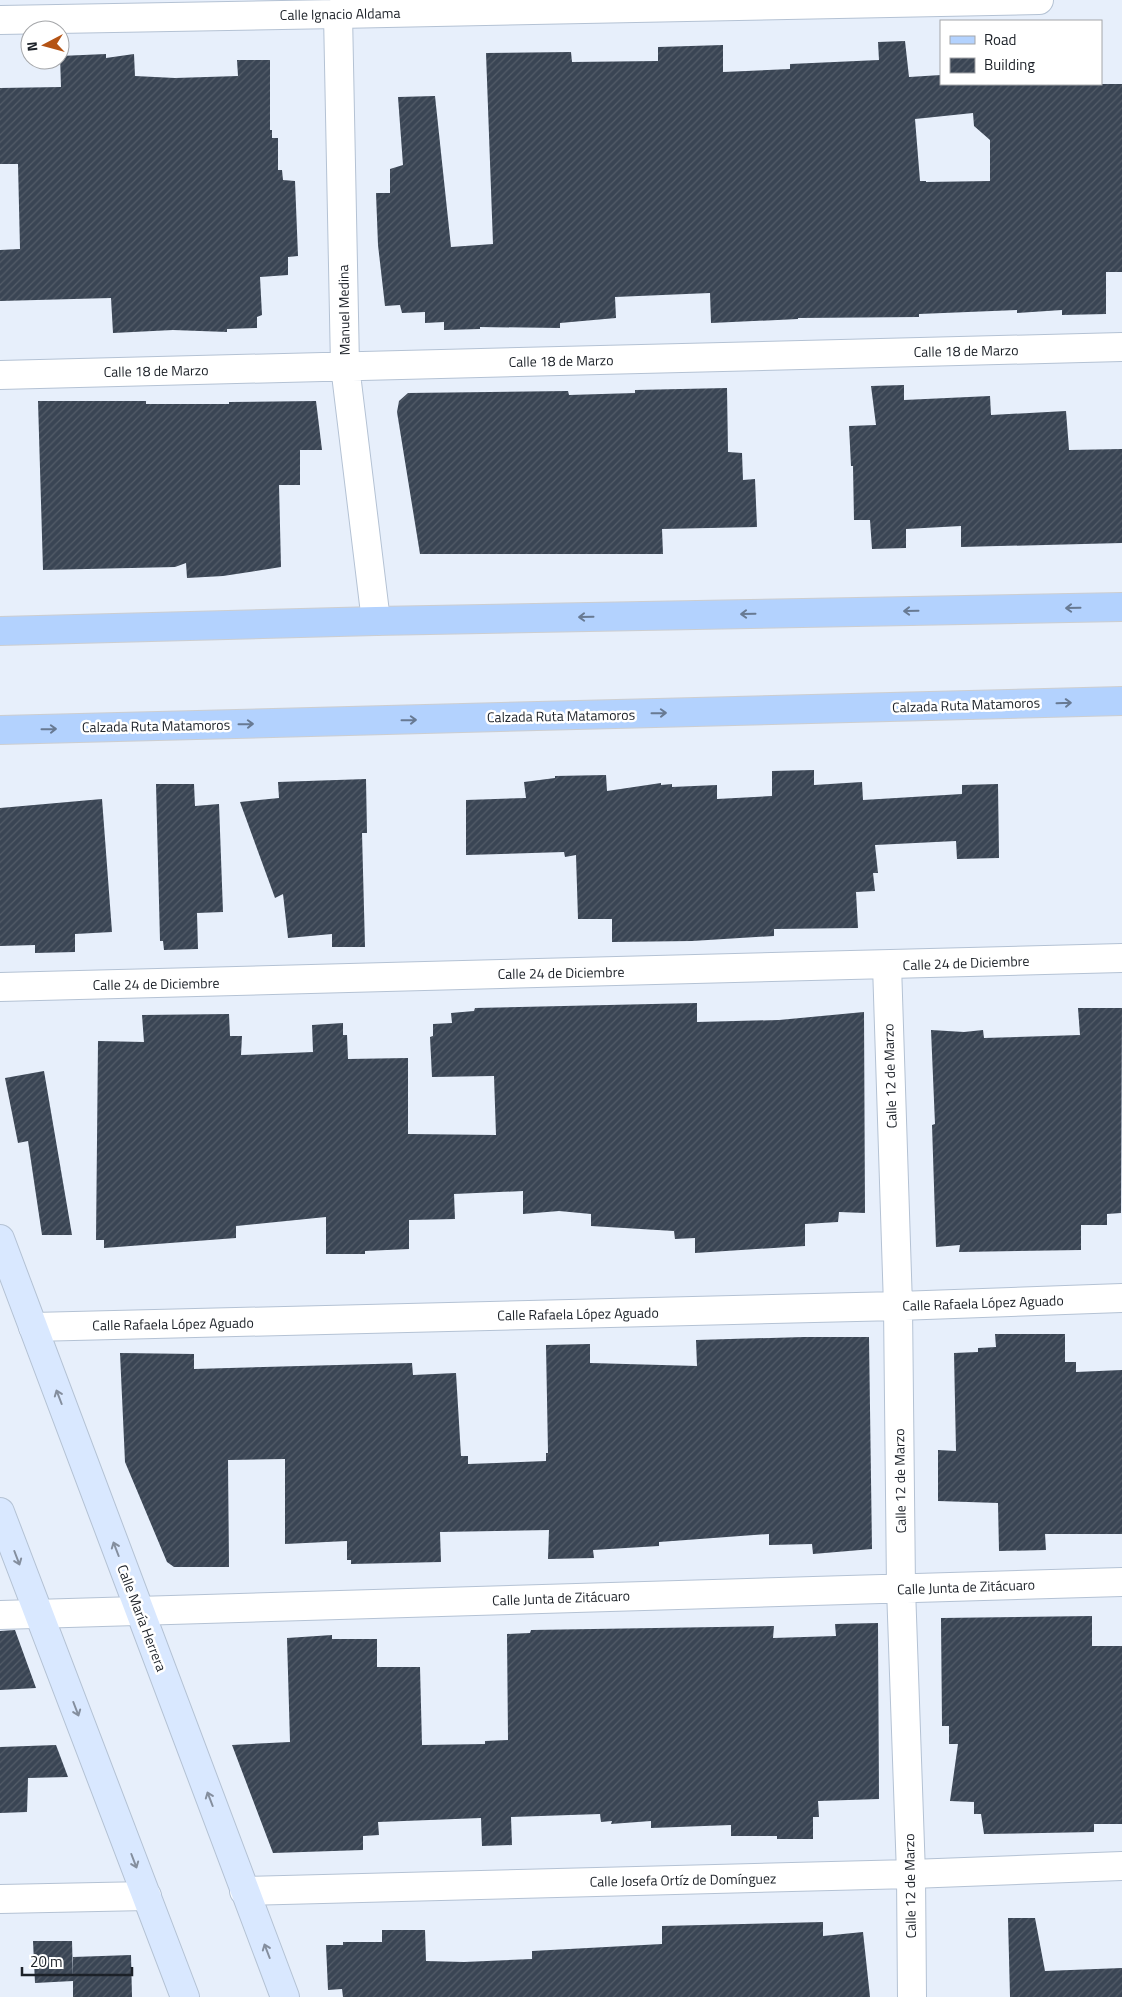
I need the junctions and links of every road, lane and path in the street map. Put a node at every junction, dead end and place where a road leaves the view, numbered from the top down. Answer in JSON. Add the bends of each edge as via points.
{"nodes":[{"id":1,"x":1039,"y":0,"type":"edge"},
{"id":2,"x":343,"y":7,"type":"edge"},
{"id":3,"x":0,"y":20,"type":"edge"},
{"id":4,"x":1122,"y":347,"type":"edge"},
{"id":5,"x":345,"y":366,"type":"junction"},
{"id":6,"x":0,"y":375,"type":"edge"},
{"id":7,"x":1122,"y":607,"type":"edge"},
{"id":8,"x":376,"y":621,"type":"junction"},
{"id":9,"x":0,"y":631,"type":"edge"},
{"id":10,"x":1122,"y":701,"type":"edge"},
{"id":11,"x":0,"y":730,"type":"edge"},
{"id":12,"x":1122,"y":958,"type":"edge"},
{"id":13,"x":887,"y":965,"type":"junction"},
{"id":14,"x":0,"y":988,"type":"edge"},
{"id":15,"x":0,"y":1239,"type":"edge"},
{"id":16,"x":1122,"y":1298,"type":"edge"},
{"id":17,"x":898,"y":1306,"type":"junction"},
{"id":18,"x":33,"y":1327,"type":"junction"},
{"id":19,"x":0,"y":1512,"type":"edge"},
{"id":20,"x":1122,"y":1582,"type":"edge"},
{"id":21,"x":901,"y":1588,"type":"junction"},
{"id":22,"x":140,"y":1611,"type":"junction"},
{"id":23,"x":39,"y":1614,"type":"junction"},
{"id":24,"x":0,"y":1615,"type":"edge"},
{"id":25,"x":1122,"y":1866,"type":"edge"},
{"id":26,"x":911,"y":1874,"type":"junction"},
{"id":27,"x":244,"y":1891,"type":"junction"},
{"id":28,"x":147,"y":1896,"type":"junction"},
{"id":29,"x":0,"y":1899,"type":"edge"},
{"id":30,"x":185,"y":1997,"type":"edge"},
{"id":31,"x":285,"y":1997,"type":"edge"},
{"id":32,"x":912,"y":1997,"type":"edge"}],
"edges":[{"from":1,"to":2,"type":"street","name":"Calle Ignacio Aldama"},
{"from":2,"to":3,"type":"street","name":"Calle Ignacio Aldama"},
{"from":2,"to":5,"type":"street","name":"Manuel Medina"},
{"from":4,"to":5,"type":"street","name":"Calle 18 de Marzo"},
{"from":5,"to":6,"type":"street","name":"Calle 18 de Marzo"},
{"from":5,"to":8,"type":"street","name":"Manuel Medina"},
{"from":7,"to":8,"type":"main road","one_way":true},
{"from":8,"to":9,"type":"main road"},
{"from":11,"to":10,"type":"main road","name":"Calzada Ruta Matamoros","one_way":true},
{"from":12,"to":13,"type":"street","name":"Calle 24 de Diciembre"},
{"from":13,"to":14,"type":"street","name":"Calle 24 de Diciembre"},
{"from":13,"to":17,"type":"street","name":"Calle 12 de Marzo"},
{"from":15,"to":18,"type":"main road","name":"Calle María Herrera"},
{"from":16,"to":17,"type":"street","name":"Calle Rafaela López Aguado"},
{"from":17,"to":18,"type":"street","name":"Calle Rafaela López Aguado"},
{"from":17,"to":21,"type":"street","name":"Calle 12 de Marzo"},
{"from":22,"to":18,"type":"main road","name":"Calle María Herrera","one_way":true},
{"from":19,"to":23,"type":"main road","one_way":true},
{"from":20,"to":21,"type":"street","name":"Calle Junta de Zitácuaro"},
{"from":21,"to":22,"type":"street","name":"Calle Junta de Zitácuaro"},
{"from":21,"to":26,"type":"street","name":"Calle 12 de Marzo"},
{"from":22,"to":23,"type":"street","name":"Calle Junta de Zitácuaro"},
{"from":27,"to":22,"type":"main road","name":"Calle María Herrera","one_way":true},
{"from":23,"to":24,"type":"street","name":"Calle Junta de Zitácuaro"},
{"from":23,"to":28,"type":"main road","one_way":true},
{"from":25,"to":26,"type":"street","name":"Calle Josefa Ortíz de Domínguez"},
{"from":26,"to":27,"type":"street","name":"Calle Josefa Ortíz de Domínguez"},
{"from":26,"to":32,"type":"street","name":"Calle 12 de Marzo"},
{"from":31,"to":27,"type":"main road","name":"Calle María Herrera","one_way":true},
{"from":28,"to":29,"type":"street"},
{"from":28,"to":30,"type":"main road"}]}
